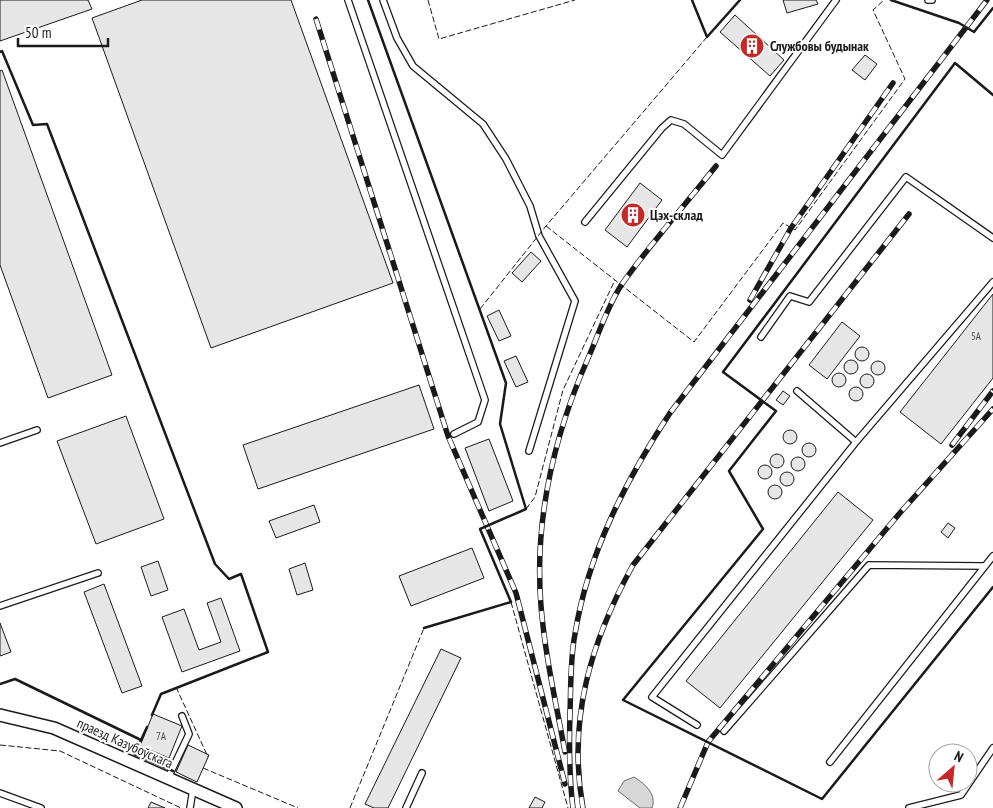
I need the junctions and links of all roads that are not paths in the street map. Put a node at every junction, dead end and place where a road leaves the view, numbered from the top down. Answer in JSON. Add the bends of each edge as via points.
{"nodes":[{"id":1,"x":348,"y":0,"type":"edge"},
{"id":2,"x":383,"y":0,"type":"edge"},
{"id":3,"x":836,"y":0,"type":"edge"},
{"id":4,"x":928,"y":0,"type":"edge"},
{"id":5,"x":932,"y":0,"type":"edge"},
{"id":6,"x":585,"y":222,"type":"dead end"},
{"id":7,"x":993,"y":238,"type":"edge"},
{"id":8,"x":993,"y":282,"type":"edge"},
{"id":9,"x":761,"y":337,"type":"dead end"},
{"id":10,"x":797,"y":391,"type":"dead end"},
{"id":11,"x":37,"y":430,"type":"dead end"},
{"id":12,"x":454,"y":434,"type":"dead end"},
{"id":13,"x":856,"y":442,"type":"junction"},
{"id":14,"x":0,"y":443,"type":"edge"},
{"id":15,"x":529,"y":451,"type":"dead end"},
{"id":16,"x":993,"y":556,"type":"edge"},
{"id":17,"x":983,"y":566,"type":"junction"},
{"id":18,"x":98,"y":573,"type":"dead end"},
{"id":19,"x":0,"y":606,"type":"edge"},
{"id":20,"x":0,"y":715,"type":"edge"},
{"id":21,"x":182,"y":716,"type":"dead end"},
{"id":22,"x":697,"y":725,"type":"dead end"},
{"id":23,"x":724,"y":731,"type":"dead end"},
{"id":24,"x":993,"y":748,"type":"edge"},
{"id":25,"x":830,"y":762,"type":"dead end"},
{"id":26,"x":422,"y":773,"type":"dead end"},
{"id":27,"x":168,"y":778,"type":"junction"},
{"id":28,"x":193,"y":789,"type":"junction"},
{"id":29,"x":0,"y":793,"type":"edge"},
{"id":30,"x":41,"y":808,"type":"edge"},
{"id":31,"x":190,"y":808,"type":"edge"},
{"id":32,"x":236,"y":808,"type":"edge"},
{"id":33,"x":406,"y":808,"type":"edge"},
{"id":34,"x":909,"y":808,"type":"edge"}],
"edges":[{"from":1,"to":12,"type":"lane","via":[[485,400],[478,422]]},
{"from":2,"to":15,"type":"lane","via":[[397,38],[413,66],[483,124],[506,159],[530,206],[538,236],[575,301]]},
{"from":3,"to":6,"type":"lane","via":[[722,155],[684,124],[670,120]]},
{"from":4,"to":5,"type":"lane"},
{"from":7,"to":9,"type":"lane","via":[[906,177],[809,302],[790,296]]},
{"from":8,"to":13,"type":"lane"},
{"from":10,"to":13,"type":"lane"},
{"from":11,"to":14,"type":"lane"},
{"from":13,"to":22,"type":"lane","via":[[652,697]]},
{"from":16,"to":17,"type":"lane"},
{"from":17,"to":23,"type":"lane","via":[[869,565]]},
{"from":17,"to":25,"type":"lane"},
{"from":18,"to":19,"type":"lane"},
{"from":20,"to":27,"type":"street","name":"праезд Казубоўскага","via":[[54,728]]},
{"from":21,"to":27,"type":"lane","via":[[189,734]]},
{"from":24,"to":34,"type":"lane","via":[[960,795]]},
{"from":26,"to":33,"type":"lane"},
{"from":27,"to":28,"type":"street","name":"праезд Казубоўскага"},
{"from":28,"to":31,"type":"lane"},
{"from":28,"to":32,"type":"street","name":"праезд Казубоўскага"},
{"from":29,"to":30,"type":"lane"}]}
